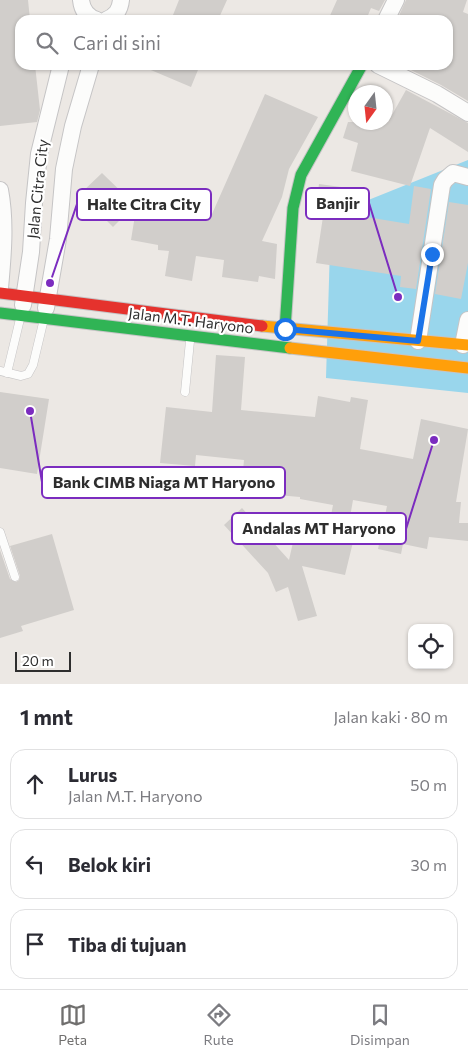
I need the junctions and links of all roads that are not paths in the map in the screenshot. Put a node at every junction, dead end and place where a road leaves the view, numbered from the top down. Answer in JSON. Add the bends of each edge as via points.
{"nodes":[{"id":1,"x":121,"y":0,"type":"edge"},
{"id":2,"x":396,"y":0,"type":"edge"},
{"id":3,"x":115,"y":15,"type":"edge"},
{"id":4,"x":388,"y":15,"type":"edge"},
{"id":5,"x":60,"y":70,"type":"edge"},
{"id":6,"x":90,"y":70,"type":"edge"},
{"id":7,"x":359,"y":70,"type":"edge"},
{"id":8,"x":388,"y":70,"type":"edge"},
{"id":9,"x":468,"y":113,"type":"edge"},
{"id":10,"x":468,"y":177,"type":"edge"},
{"id":11,"x":0,"y":190,"type":"edge"},
{"id":12,"x":31,"y":252,"type":"junction"},
{"id":13,"x":55,"y":255,"type":"junction"},
{"id":14,"x":0,"y":288,"type":"edge"},
{"id":15,"x":0,"y":293,"type":"edge"},
{"id":16,"x":25,"y":296,"type":"junction"},
{"id":17,"x":48,"y":298,"type":"junction"},
{"id":18,"x":0,"y":313,"type":"edge"},
{"id":19,"x":21,"y":315,"type":"junction"},
{"id":20,"x":44,"y":318,"type":"junction"},
{"id":21,"x":468,"y":320,"type":"edge"},
{"id":22,"x":285,"y":329,"type":"junction"},
{"id":23,"x":191,"y":337,"type":"junction"},
{"id":24,"x":418,"y":341,"type":"junction"},
{"id":25,"x":466,"y":345,"type":"edge"},
{"id":26,"x":468,"y":368,"type":"edge"},
{"id":27,"x":4,"y":372,"type":"edge"},
{"id":28,"x":185,"y":392,"type":"dead end"},
{"id":29,"x":0,"y":532,"type":"edge"},
{"id":30,"x":15,"y":577,"type":"dead end"}],
"edges":[{"from":1,"to":3,"type":"street"},
{"from":2,"to":4,"type":"street"},
{"from":5,"to":12,"type":"street","name":"Jalan Citra City","via":[[39,154]]},
{"from":6,"to":13,"type":"street","name":"Jalan Citra City","via":[[64,169]]},
{"from":7,"to":22,"type":"main road","via":[[297,187],[291,225]]},
{"from":8,"to":9,"type":"street"},
{"from":10,"to":24,"type":"street","via":[[454,173],[442,185]]},
{"from":11,"to":14,"type":"street","via":[[4,245]]},
{"from":12,"to":13,"type":"street"},
{"from":12,"to":16,"type":"street","name":"Jalan Citra City"},
{"from":13,"to":17,"type":"street","name":"Jalan Citra City"},
{"from":15,"to":16,"type":"main road","name":"Jalan M.T. Haryono"},
{"from":16,"to":17,"type":"main road","name":"Jalan M.T. Haryono"},
{"from":16,"to":19,"type":"street","name":"Jalan Citra City"},
{"from":17,"to":20,"type":"street","name":"Jalan Citra City"},
{"from":17,"to":22,"type":"main road","name":"Jalan M.T. Haryono"},
{"from":18,"to":19,"type":"main road","name":"Jalan M.T. Haryono"},
{"from":19,"to":20,"type":"main road","name":"Jalan M.T. Haryono"},
{"from":19,"to":27,"type":"lane"},
{"from":20,"to":23,"type":"main road","name":"Jalan M.T. Haryono"},
{"from":20,"to":27,"type":"lane","via":[[28,374],[21,376]]},
{"from":21,"to":25,"type":"street"},
{"from":22,"to":24,"type":"main road","name":"Jalan M.T. Haryono"},
{"from":23,"to":26,"type":"main road","name":"Jalan M.T. Haryono"},
{"from":23,"to":28,"type":"lane"},
{"from":24,"to":25,"type":"main road","name":"Jalan M.T. Haryono"},
{"from":29,"to":30,"type":"lane"}]}
